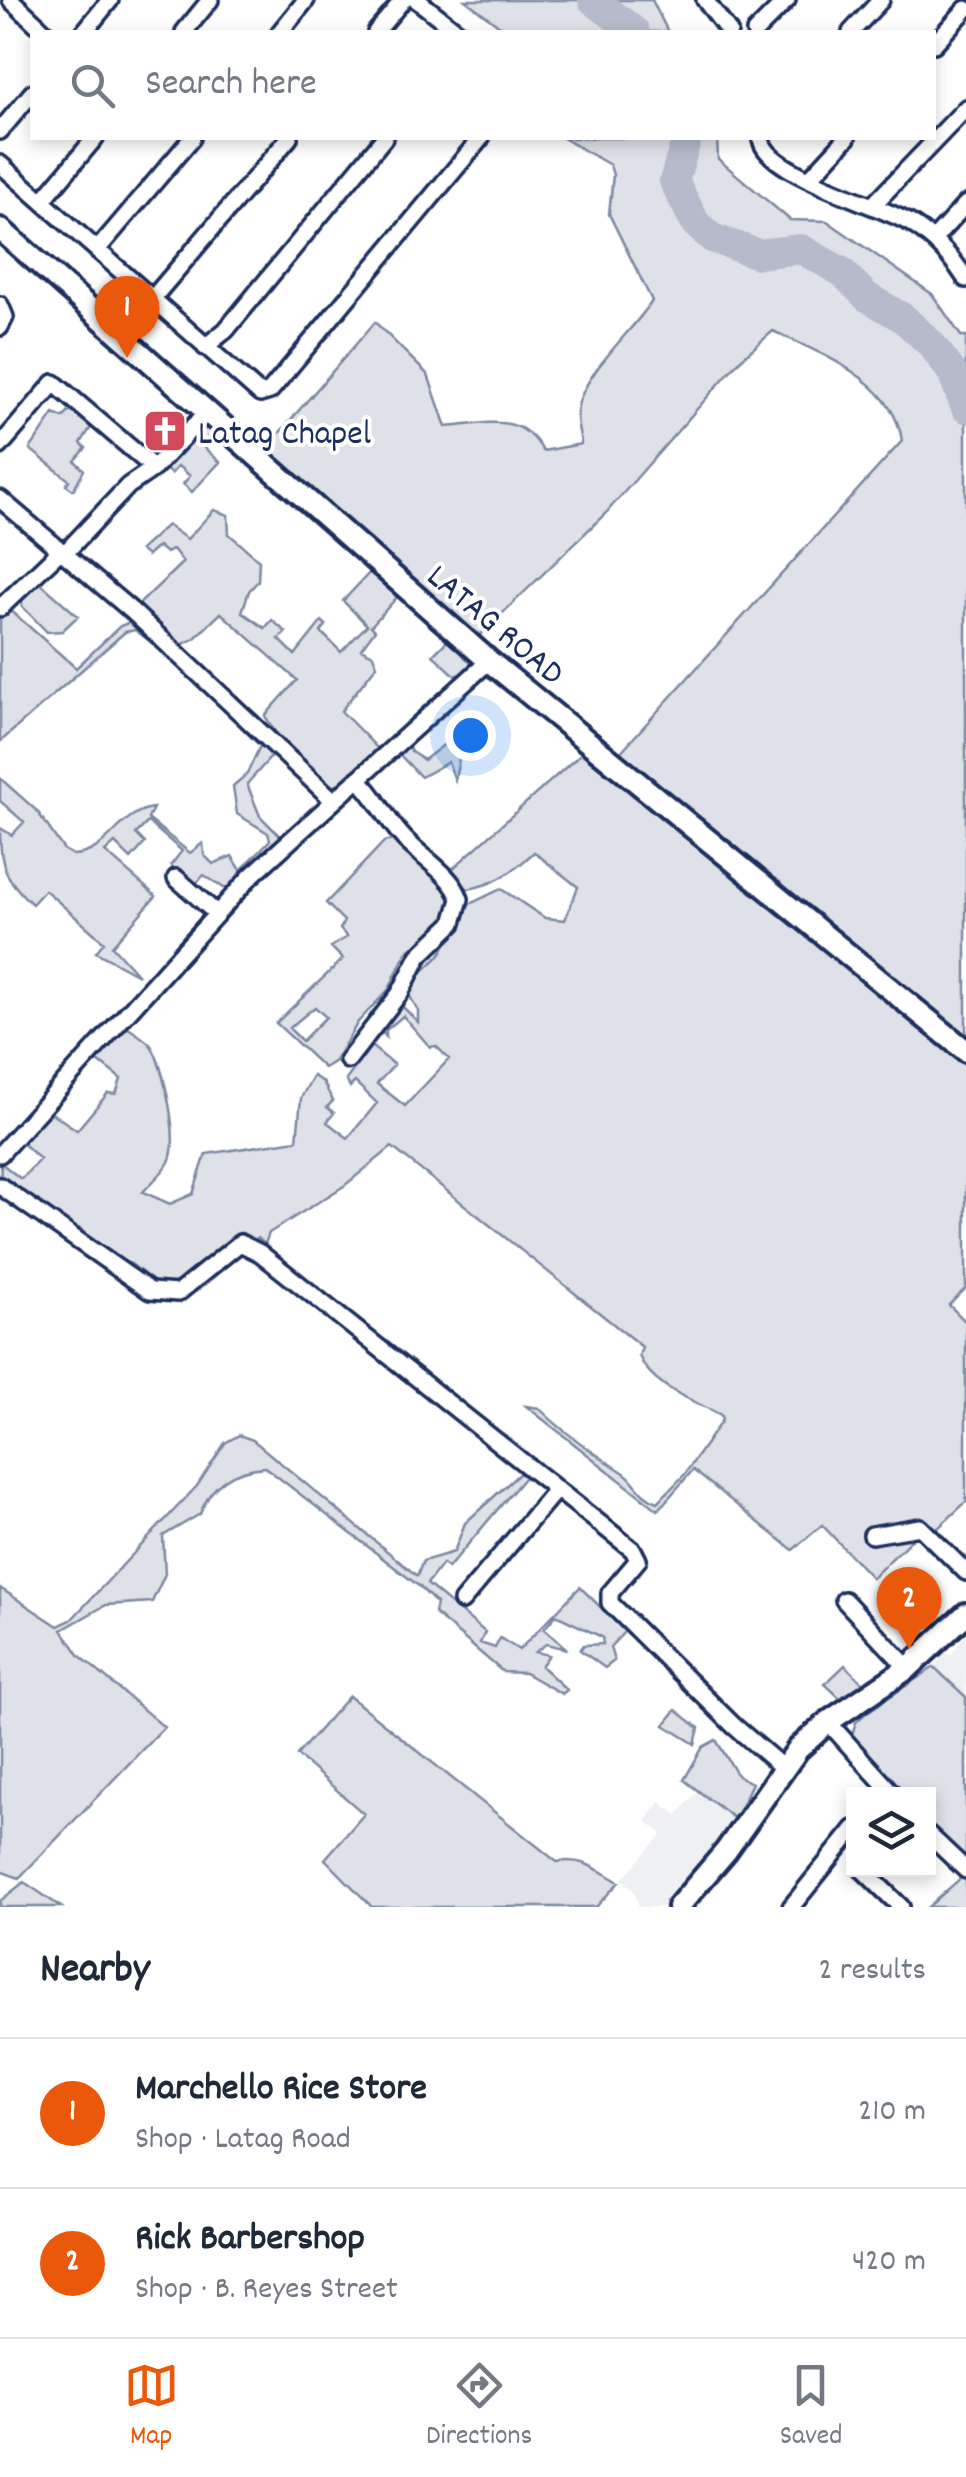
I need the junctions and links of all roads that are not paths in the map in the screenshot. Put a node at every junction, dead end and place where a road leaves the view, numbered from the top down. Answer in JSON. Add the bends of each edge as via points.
{"nodes":[{"id":1,"x":11,"y":0,"type":"edge"},
{"id":2,"x":110,"y":0,"type":"edge"},
{"id":3,"x":210,"y":0,"type":"edge"},
{"id":4,"x":306,"y":0,"type":"edge"},
{"id":5,"x":403,"y":0,"type":"edge"},
{"id":6,"x":417,"y":0,"type":"edge"},
{"id":7,"x":705,"y":0,"type":"edge"},
{"id":8,"x":787,"y":0,"type":"edge"},
{"id":9,"x":881,"y":0,"type":"edge"},
{"id":10,"x":966,"y":9,"type":"edge"},
{"id":11,"x":43,"y":30,"type":"edge"},
{"id":12,"x":86,"y":30,"type":"edge"},
{"id":13,"x":186,"y":30,"type":"edge"},
{"id":14,"x":282,"y":30,"type":"edge"},
{"id":15,"x":378,"y":30,"type":"edge"},
{"id":16,"x":455,"y":30,"type":"edge"},
{"id":17,"x":728,"y":30,"type":"edge"},
{"id":18,"x":757,"y":30,"type":"edge"},
{"id":19,"x":853,"y":30,"type":"edge"},
{"id":20,"x":936,"y":42,"type":"edge"},
{"id":21,"x":30,"y":95,"type":"edge"},
{"id":22,"x":966,"y":108,"type":"edge"},
{"id":23,"x":0,"y":132,"type":"edge"},
{"id":24,"x":936,"y":139,"type":"edge"},
{"id":25,"x":93,"y":140,"type":"edge"},
{"id":26,"x":190,"y":140,"type":"edge"},
{"id":27,"x":287,"y":140,"type":"edge"},
{"id":28,"x":382,"y":140,"type":"edge"},
{"id":29,"x":480,"y":140,"type":"edge"},
{"id":30,"x":762,"y":140,"type":"edge"},
{"id":31,"x":845,"y":140,"type":"edge"},
{"id":32,"x":935,"y":140,"type":"edge"},
{"id":33,"x":0,"y":164,"type":"edge"},
{"id":34,"x":810,"y":178,"type":"junction"},
{"id":35,"x":42,"y":200,"type":"junction"},
{"id":36,"x":966,"y":204,"type":"edge"},
{"id":37,"x":872,"y":206,"type":"junction"},
{"id":38,"x":0,"y":229,"type":"edge"},
{"id":39,"x":933,"y":240,"type":"junction"},
{"id":40,"x":97,"y":250,"type":"junction"},
{"id":41,"x":966,"y":279,"type":"edge"},
{"id":42,"x":152,"y":300,"type":"junction"},
{"id":43,"x":0,"y":305,"type":"edge"},
{"id":44,"x":0,"y":328,"type":"edge"},
{"id":45,"x":205,"y":347,"type":"junction"},
{"id":46,"x":207,"y":412,"type":"junction"},
{"id":47,"x":0,"y":446,"type":"edge"},
{"id":48,"x":154,"y":468,"type":"junction"},
{"id":49,"x":0,"y":498,"type":"edge"},
{"id":50,"x":63,"y":552,"type":"junction"},
{"id":51,"x":0,"y":608,"type":"edge"},
{"id":52,"x":489,"y":660,"type":"junction"},
{"id":53,"x":358,"y":779,"type":"junction"},
{"id":54,"x":334,"y":800,"type":"junction"},
{"id":55,"x":176,"y":878,"type":"dead end"},
{"id":56,"x":216,"y":913,"type":"junction"},
{"id":57,"x":966,"y":1051,"type":"edge"},
{"id":58,"x":348,"y":1060,"type":"dead end"},
{"id":59,"x":0,"y":1154,"type":"edge"},
{"id":60,"x":0,"y":1186,"type":"edge"},
{"id":61,"x":555,"y":1491,"type":"junction"},
{"id":62,"x":872,"y":1535,"type":"dead end"},
{"id":63,"x":966,"y":1572,"type":"edge"},
{"id":64,"x":844,"y":1600,"type":"dead end"},
{"id":65,"x":462,"y":1601,"type":"dead end"},
{"id":66,"x":966,"y":1614,"type":"edge"},
{"id":67,"x":908,"y":1668,"type":"junction"},
{"id":68,"x":828,"y":1722,"type":"junction"},
{"id":69,"x":782,"y":1766,"type":"junction"},
{"id":70,"x":887,"y":1787,"type":"edge"},
{"id":71,"x":846,"y":1839,"type":"edge"},
{"id":72,"x":936,"y":1842,"type":"edge"},
{"id":73,"x":839,"y":1847,"type":"junction"},
{"id":74,"x":846,"y":1854,"type":"edge"},
{"id":75,"x":966,"y":1870,"type":"edge"},
{"id":76,"x":870,"y":1877,"type":"edge"},
{"id":77,"x":678,"y":1907,"type":"edge"},
{"id":78,"x":791,"y":1907,"type":"edge"},
{"id":79,"x":900,"y":1907,"type":"edge"}],
"edges":[{"from":1,"to":11,"type":"street"},
{"from":2,"to":12,"type":"street"},
{"from":3,"to":13,"type":"street"},
{"from":4,"to":14,"type":"street"},
{"from":5,"to":15,"type":"street"},
{"from":6,"to":16,"type":"street"},
{"from":7,"to":17,"type":"street"},
{"from":8,"to":18,"type":"street"},
{"from":9,"to":19,"type":"street"},
{"from":10,"to":20,"type":"street"},
{"from":21,"to":23,"type":"street"},
{"from":22,"to":24,"type":"street"},
{"from":25,"to":35,"type":"street"},
{"from":26,"to":40,"type":"street"},
{"from":27,"to":42,"type":"street"},
{"from":28,"to":45,"type":"street"},
{"from":29,"to":45,"type":"street","via":[[270,391],[255,392]]},
{"from":30,"to":34,"type":"street","via":[[768,154]]},
{"from":31,"to":34,"type":"street"},
{"from":32,"to":37,"type":"street"},
{"from":33,"to":35,"type":"street"},
{"from":34,"to":37,"type":"street"},
{"from":35,"to":40,"type":"street"},
{"from":36,"to":39,"type":"street"},
{"from":37,"to":39,"type":"street"},
{"from":38,"to":46,"type":"street","name":"LATAG ROAD"},
{"from":39,"to":41,"type":"street"},
{"from":40,"to":42,"type":"street"},
{"from":42,"to":45,"type":"street"},
{"from":43,"to":44,"type":"street"},
{"from":46,"to":48,"type":"street"},
{"from":46,"to":52,"type":"street","name":"LATAG ROAD"},
{"from":47,"to":48,"type":"street","via":[[54,382]]},
{"from":48,"to":50,"type":"street"},
{"from":49,"to":50,"type":"street"},
{"from":50,"to":51,"type":"street"},
{"from":50,"to":54,"type":"street"},
{"from":52,"to":53,"type":"street"},
{"from":52,"to":57,"type":"street","name":"LATAG ROAD"},
{"from":53,"to":54,"type":"street"},
{"from":53,"to":58,"type":"street","via":[[460,899],[453,923],[419,956],[400,993]]},
{"from":54,"to":56,"type":"street"},
{"from":55,"to":56,"type":"street"},
{"from":56,"to":59,"type":"street"},
{"from":60,"to":61,"type":"street","via":[[150,1292],[178,1293],[246,1243]]},
{"from":61,"to":65,"type":"street"},
{"from":61,"to":69,"type":"street","via":[[637,1555],[610,1593],[613,1606]]},
{"from":62,"to":63,"type":"street","via":[[920,1527]]},
{"from":64,"to":67,"type":"street"},
{"from":66,"to":67,"type":"street"},
{"from":67,"to":68,"type":"street"},
{"from":68,"to":69,"type":"street"},
{"from":68,"to":70,"type":"street"},
{"from":69,"to":77,"type":"street","via":[[726,1852]]},
{"from":71,"to":73,"type":"street"},
{"from":72,"to":75,"type":"street"},
{"from":73,"to":74,"type":"street"},
{"from":73,"to":78,"type":"street"},
{"from":76,"to":79,"type":"street"}]}
